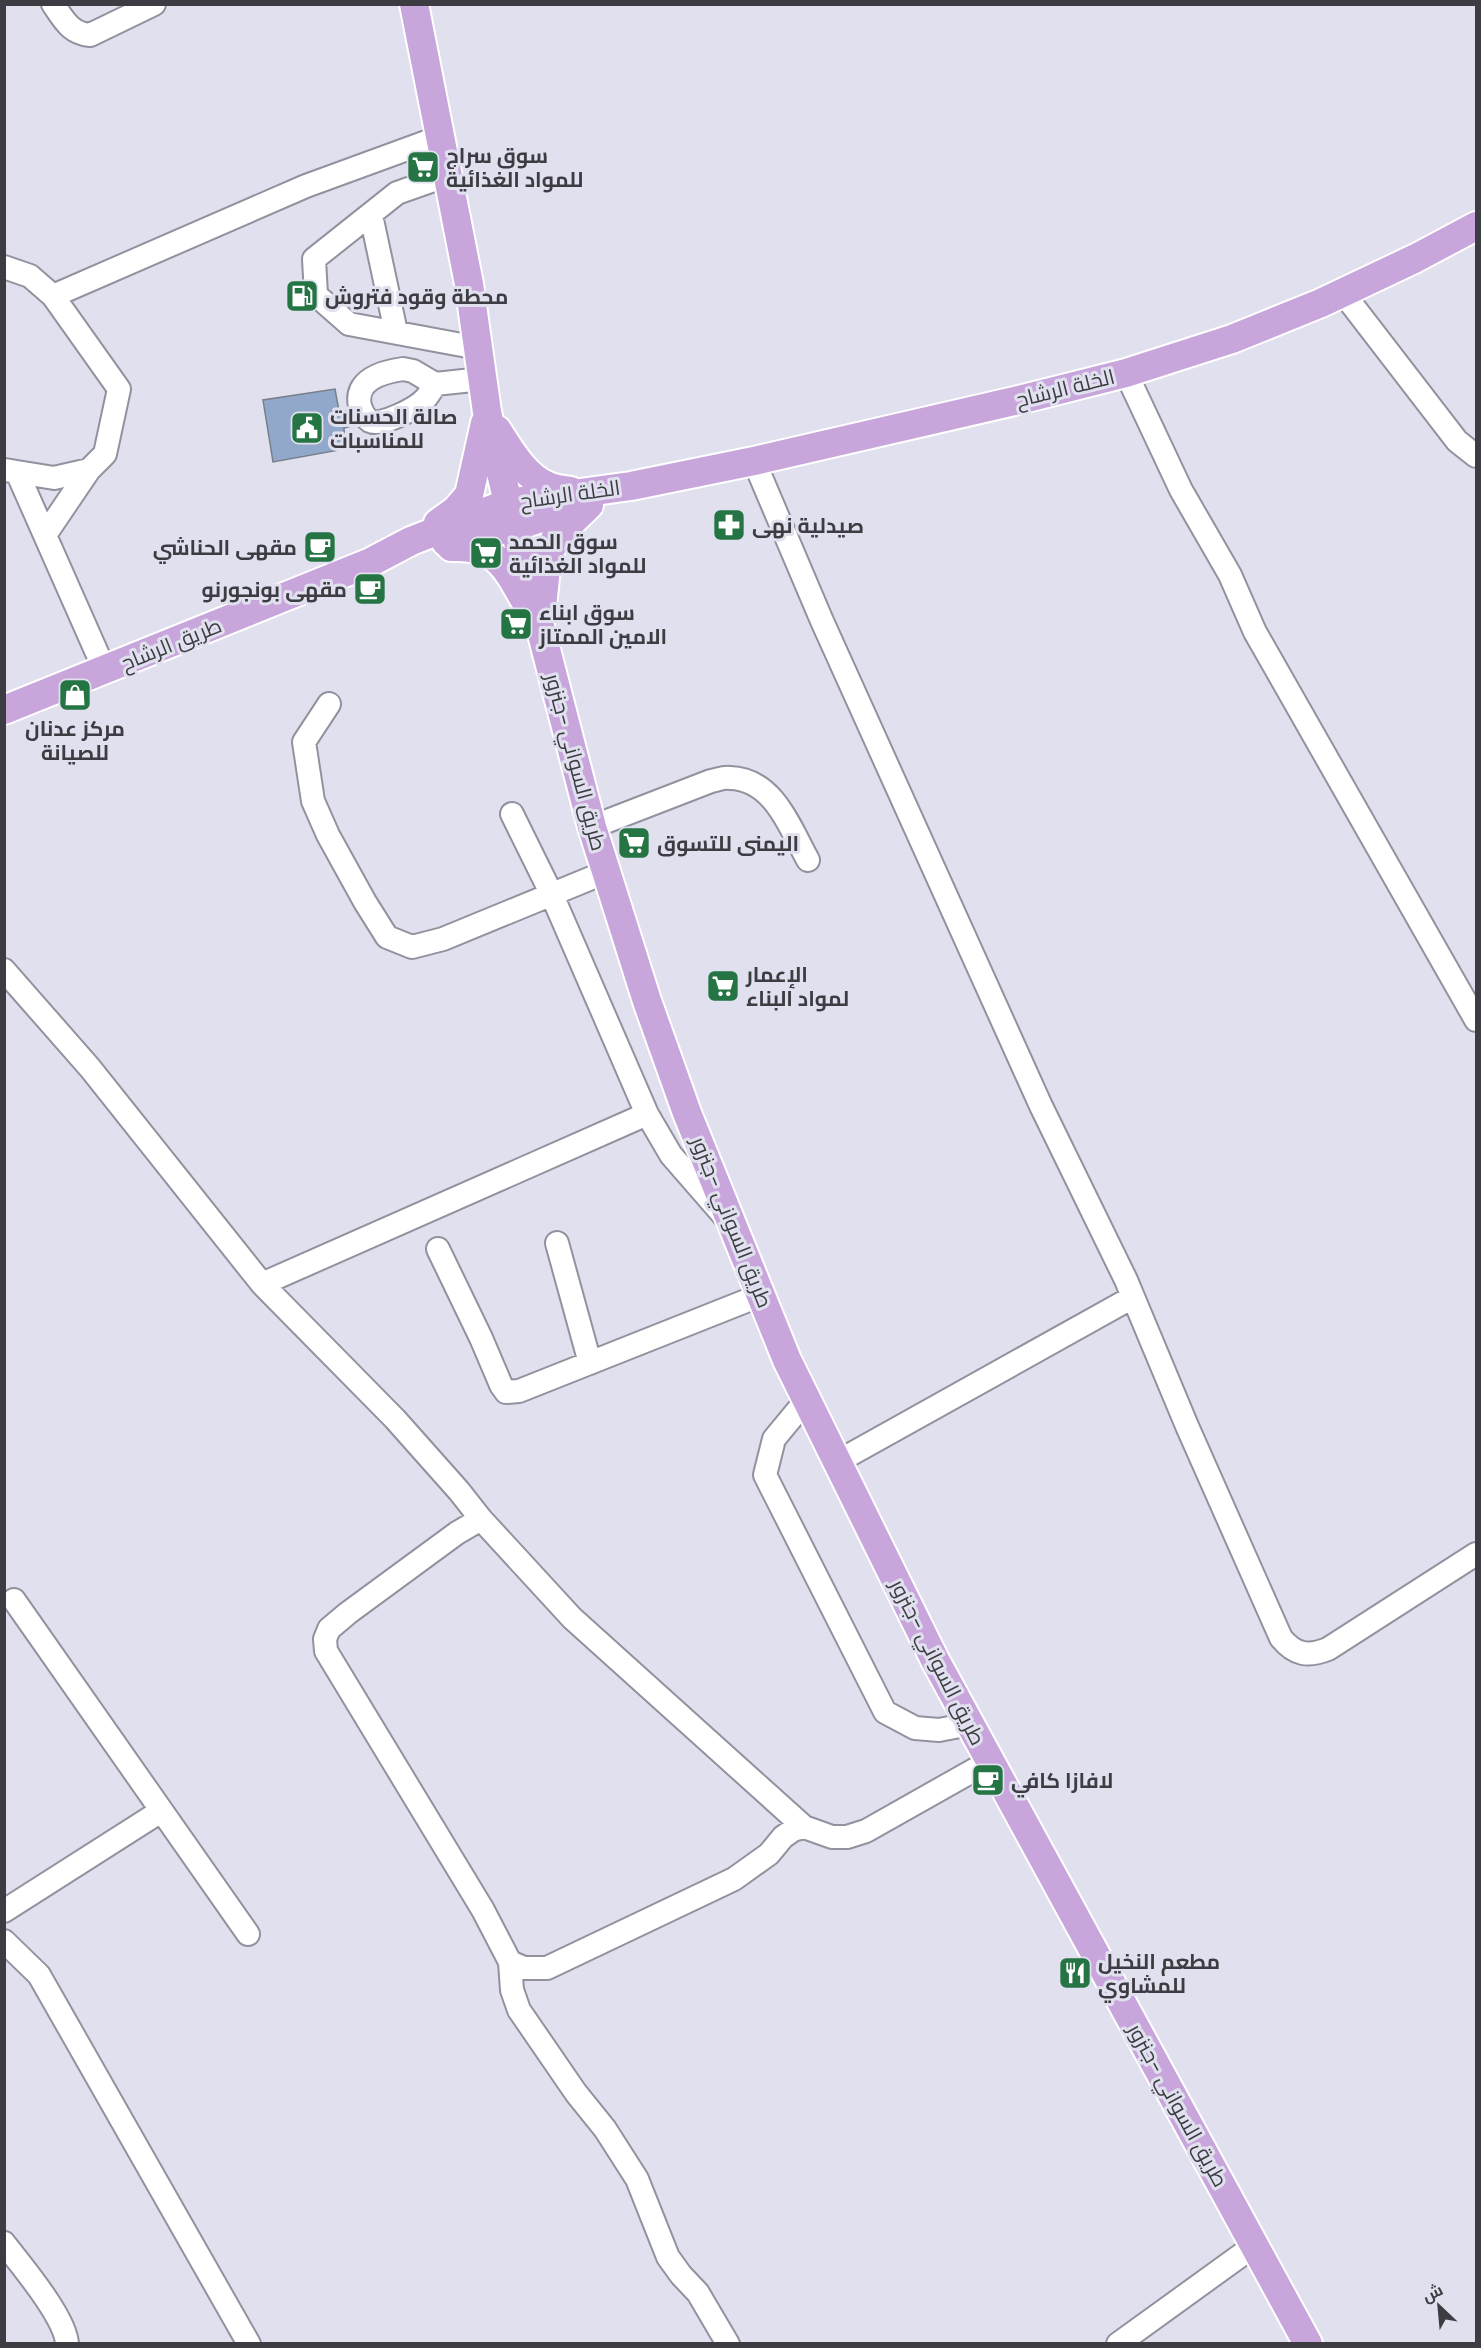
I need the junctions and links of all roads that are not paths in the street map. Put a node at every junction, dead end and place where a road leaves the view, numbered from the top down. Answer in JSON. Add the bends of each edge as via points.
{"nodes":[{"id":1,"x":53,"y":4,"type":"edge"},
{"id":2,"x":154,"y":4,"type":"edge"},
{"id":3,"x":414,"y":4,"type":"edge"},
{"id":4,"x":440,"y":137,"type":"junction"},
{"id":5,"x":447,"y":175,"type":"junction"},
{"id":6,"x":372,"y":214,"type":"junction"},
{"id":7,"x":1476,"y":226,"type":"edge"},
{"id":8,"x":4,"y":267,"type":"edge"},
{"id":9,"x":1342,"y":293,"type":"junction"},
{"id":10,"x":53,"y":296,"type":"junction"},
{"id":11,"x":396,"y":332,"type":"junction"},
{"id":12,"x":478,"y":348,"type":"junction"},
{"id":13,"x":1126,"y":373,"type":"junction"},
{"id":14,"x":482,"y":379,"type":"junction"},
{"id":15,"x":435,"y":384,"type":"dead end"},
{"id":16,"x":487,"y":412,"type":"junction"},
{"id":17,"x":1476,"y":456,"type":"edge"},
{"id":18,"x":754,"y":461,"type":"junction"},
{"id":19,"x":89,"y":470,"type":"junction"},
{"id":20,"x":11,"y":471,"type":"edge"},
{"id":21,"x":586,"y":497,"type":"junction"},
{"id":22,"x":511,"y":515,"type":"junction"},
{"id":23,"x":45,"y":535,"type":"junction"},
{"id":24,"x":412,"y":545,"type":"junction"},
{"id":25,"x":542,"y":631,"type":"junction"},
{"id":26,"x":105,"y":671,"type":"junction"},
{"id":27,"x":329,"y":704,"type":"dead end"},
{"id":28,"x":4,"y":710,"type":"edge"},
{"id":29,"x":512,"y":814,"type":"dead end"},
{"id":30,"x":592,"y":827,"type":"junction"},
{"id":31,"x":808,"y":860,"type":"dead end"},
{"id":32,"x":606,"y":872,"type":"junction"},
{"id":33,"x":552,"y":894,"type":"junction"},
{"id":34,"x":4,"y":970,"type":"edge"},
{"id":35,"x":1476,"y":1020,"type":"edge"},
{"id":36,"x":647,"y":1114,"type":"junction"},
{"id":37,"x":733,"y":1226,"type":"junction"},
{"id":38,"x":557,"y":1243,"type":"dead end"},
{"id":39,"x":438,"y":1249,"type":"dead end"},
{"id":40,"x":262,"y":1284,"type":"junction"},
{"id":41,"x":761,"y":1296,"type":"junction"},
{"id":42,"x":1133,"y":1297,"type":"junction"},
{"id":43,"x":590,"y":1363,"type":"junction"},
{"id":44,"x":807,"y":1399,"type":"junction"},
{"id":45,"x":837,"y":1461,"type":"junction"},
{"id":46,"x":481,"y":1519,"type":"junction"},
{"id":47,"x":1476,"y":1554,"type":"edge"},
{"id":48,"x":14,"y":1600,"type":"dead end"},
{"id":49,"x":970,"y":1724,"type":"junction"},
{"id":50,"x":990,"y":1761,"type":"junction"},
{"id":51,"x":161,"y":1811,"type":"junction"},
{"id":52,"x":804,"y":1827,"type":"junction"},
{"id":53,"x":4,"y":1911,"type":"edge"},
{"id":54,"x":248,"y":1934,"type":"dead end"},
{"id":55,"x":4,"y":1941,"type":"edge"},
{"id":56,"x":510,"y":1962,"type":"junction"},
{"id":57,"x":4,"y":2243,"type":"edge"},
{"id":58,"x":1255,"y":2245,"type":"junction"},
{"id":59,"x":67,"y":2343,"type":"edge"},
{"id":60,"x":249,"y":2343,"type":"edge"},
{"id":61,"x":728,"y":2343,"type":"edge"},
{"id":62,"x":1118,"y":2343,"type":"edge"},
{"id":63,"x":1308,"y":2343,"type":"edge"}],
"edges":[{"from":1,"to":2,"type":"street","via":[[67,26],[79,34],[90,35]]},
{"from":3,"to":4,"type":"main road","name":"طريق السواني -جنزور"},
{"from":4,"to":5,"type":"main road","name":"طريق السواني -جنزور"},
{"from":4,"to":10,"type":"street","via":[[306,186]]},
{"from":5,"to":6,"type":"street","via":[[397,193]]},
{"from":5,"to":12,"type":"main road","name":"طريق السواني -جنزور"},
{"from":6,"to":11,"type":"street"},
{"from":6,"to":11,"type":"street","via":[[314,259],[316,295],[349,324]]},
{"from":7,"to":9,"type":"main road","name":"الخلة الرشاح"},
{"from":8,"to":10,"type":"street","via":[[30,276]]},
{"from":9,"to":13,"type":"main road","name":"الخلة الرشاح","via":[[1232,339]]},
{"from":9,"to":17,"type":"street","via":[[1457,441]]},
{"from":10,"to":19,"type":"street","via":[[119,389],[105,454]]},
{"from":11,"to":12,"type":"street"},
{"from":12,"to":14,"type":"main road","name":"طريق السواني -جنزور"},
{"from":13,"to":18,"type":"main road","name":"الخلة الرشاح"},
{"from":13,"to":35,"type":"street","via":[[1181,490],[1230,575],[1255,632]]},
{"from":14,"to":15,"type":"street"},
{"from":14,"to":16,"type":"main road","name":"طريق السواني -جنزور"},
{"from":16,"to":21,"type":"main road","via":[[526,471],[547,486]]},
{"from":16,"to":22,"type":"main road","name":"طريق السواني -جنزور"},
{"from":16,"to":24,"type":"main road","via":[[469,495]]},
{"from":18,"to":21,"type":"main road","name":"الخلة الرشاح"},
{"from":18,"to":42,"type":"street","via":[[1041,1106]]},
{"from":19,"to":20,"type":"street","via":[[54,478]]},
{"from":19,"to":23,"type":"street"},
{"from":20,"to":23,"type":"street"},
{"from":21,"to":22,"type":"main road","name":"الخلة الرشاح"},
{"from":21,"to":25,"type":"main road","via":[[556,537],[548,558]]},
{"from":22,"to":24,"type":"main road","name":"طريق الرشاح"},
{"from":22,"to":25,"type":"main road","name":"طريق السواني -جنزور"},
{"from":23,"to":26,"type":"street"},
{"from":24,"to":25,"type":"main road","via":[[476,548],[492,554],[506,568]]},
{"from":24,"to":26,"type":"main road","name":"طريق الرشاح"},
{"from":25,"to":30,"type":"main road","name":"طريق السواني -جنزور"},
{"from":26,"to":28,"type":"main road","name":"طريق الرشاح"},
{"from":27,"to":33,"type":"street","via":[[304,742],[313,801],[364,902],[387,937],[412,947],[443,939]]},
{"from":29,"to":33,"type":"street"},
{"from":30,"to":31,"type":"street","via":[[711,781],[730,778],[755,784],[775,800]]},
{"from":30,"to":32,"type":"main road","name":"طريق السواني -جنزور"},
{"from":32,"to":33,"type":"street"},
{"from":32,"to":37,"type":"main road","name":"طريق السواني -جنزور","via":[[674,1077]]},
{"from":33,"to":36,"type":"street"},
{"from":34,"to":40,"type":"street","via":[[90,1068]]},
{"from":36,"to":37,"type":"street","via":[[677,1162]]},
{"from":36,"to":40,"type":"street"},
{"from":37,"to":41,"type":"main road","name":"طريق السواني -جنزور"},
{"from":38,"to":43,"type":"street"},
{"from":39,"to":43,"type":"street","via":[[506,1392],[519,1391]]},
{"from":40,"to":46,"type":"street","via":[[394,1419]]},
{"from":41,"to":43,"type":"street"},
{"from":41,"to":44,"type":"main road","name":"طريق السواني -جنزور"},
{"from":42,"to":45,"type":"street"},
{"from":42,"to":47,"type":"street","via":[[1281,1638],[1289,1648],[1303,1655],[1328,1649]]},
{"from":44,"to":45,"type":"main road","name":"طريق السواني -جنزور"},
{"from":44,"to":49,"type":"street","via":[[774,1439],[765,1475],[770,1485],[885,1712],[915,1728],[939,1730]]},
{"from":45,"to":49,"type":"main road","name":"طريق السواني -جنزور"},
{"from":46,"to":52,"type":"street","via":[[572,1618]]},
{"from":46,"to":56,"type":"street","via":[[364,1600],[329,1629],[325,1639],[326,1651],[483,1910]]},
{"from":48,"to":51,"type":"street"},
{"from":49,"to":50,"type":"main road","name":"طريق السواني -جنزور"},
{"from":50,"to":52,"type":"street","via":[[866,1831],[832,1837]]},
{"from":50,"to":58,"type":"main road","name":"طريق السواني -جنزور"},
{"from":51,"to":53,"type":"street"},
{"from":51,"to":54,"type":"street"},
{"from":52,"to":56,"type":"street","via":[[783,1837],[769,1854],[734,1879],[548,1968],[525,1968]]},
{"from":55,"to":60,"type":"street","via":[[39,1975]]},
{"from":56,"to":61,"type":"street","via":[[512,1989],[519,2010],[605,2128],[637,2179],[668,2257],[698,2293]]},
{"from":57,"to":59,"type":"street","via":[[56,2313]]},
{"from":58,"to":62,"type":"street"},
{"from":58,"to":63,"type":"main road","name":"طريق السواني -جنزور"}]}
